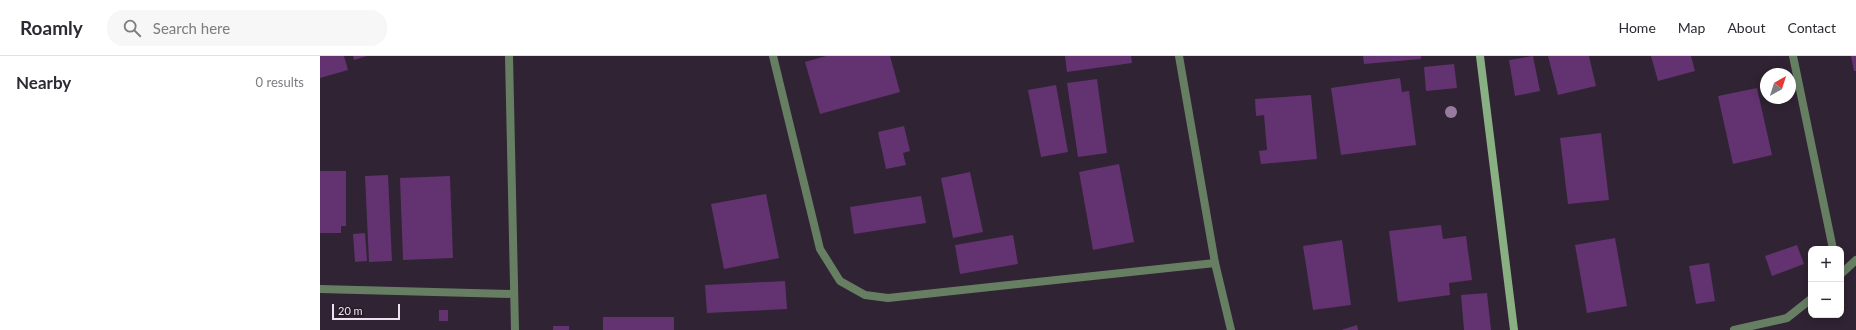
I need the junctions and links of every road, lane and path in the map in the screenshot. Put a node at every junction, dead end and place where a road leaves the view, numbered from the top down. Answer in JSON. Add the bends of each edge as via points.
{"nodes":[{"id":1,"x":509,"y":56,"type":"edge"},
{"id":2,"x":773,"y":56,"type":"edge"},
{"id":3,"x":1179,"y":56,"type":"edge"},
{"id":4,"x":1480,"y":56,"type":"edge"},
{"id":5,"x":1793,"y":56,"type":"edge"},
{"id":6,"x":1832,"y":246,"type":"edge"},
{"id":7,"x":1856,"y":260,"type":"edge"},
{"id":8,"x":1215,"y":263,"type":"junction"},
{"id":9,"x":1844,"y":271,"type":"edge"},
{"id":10,"x":320,"y":289,"type":"edge"},
{"id":11,"x":514,"y":294,"type":"junction"},
{"id":12,"x":1808,"y":301,"type":"edge"},
{"id":13,"x":515,"y":330,"type":"edge"},
{"id":14,"x":1231,"y":330,"type":"edge"},
{"id":15,"x":1514,"y":330,"type":"edge"},
{"id":16,"x":1734,"y":330,"type":"edge"}],
"edges":[{"from":1,"to":11,"type":"street"},
{"from":2,"to":8,"type":"street","via":[[820,249],[840,281],[865,295],[888,298]]},
{"from":3,"to":8,"type":"street"},
{"from":4,"to":15,"type":"street"},
{"from":5,"to":6,"type":"street"},
{"from":7,"to":9,"type":"street"},
{"from":8,"to":14,"type":"street"},
{"from":10,"to":11,"type":"street"},
{"from":11,"to":13,"type":"street"},
{"from":12,"to":16,"type":"street","via":[[1787,318]]}]}
